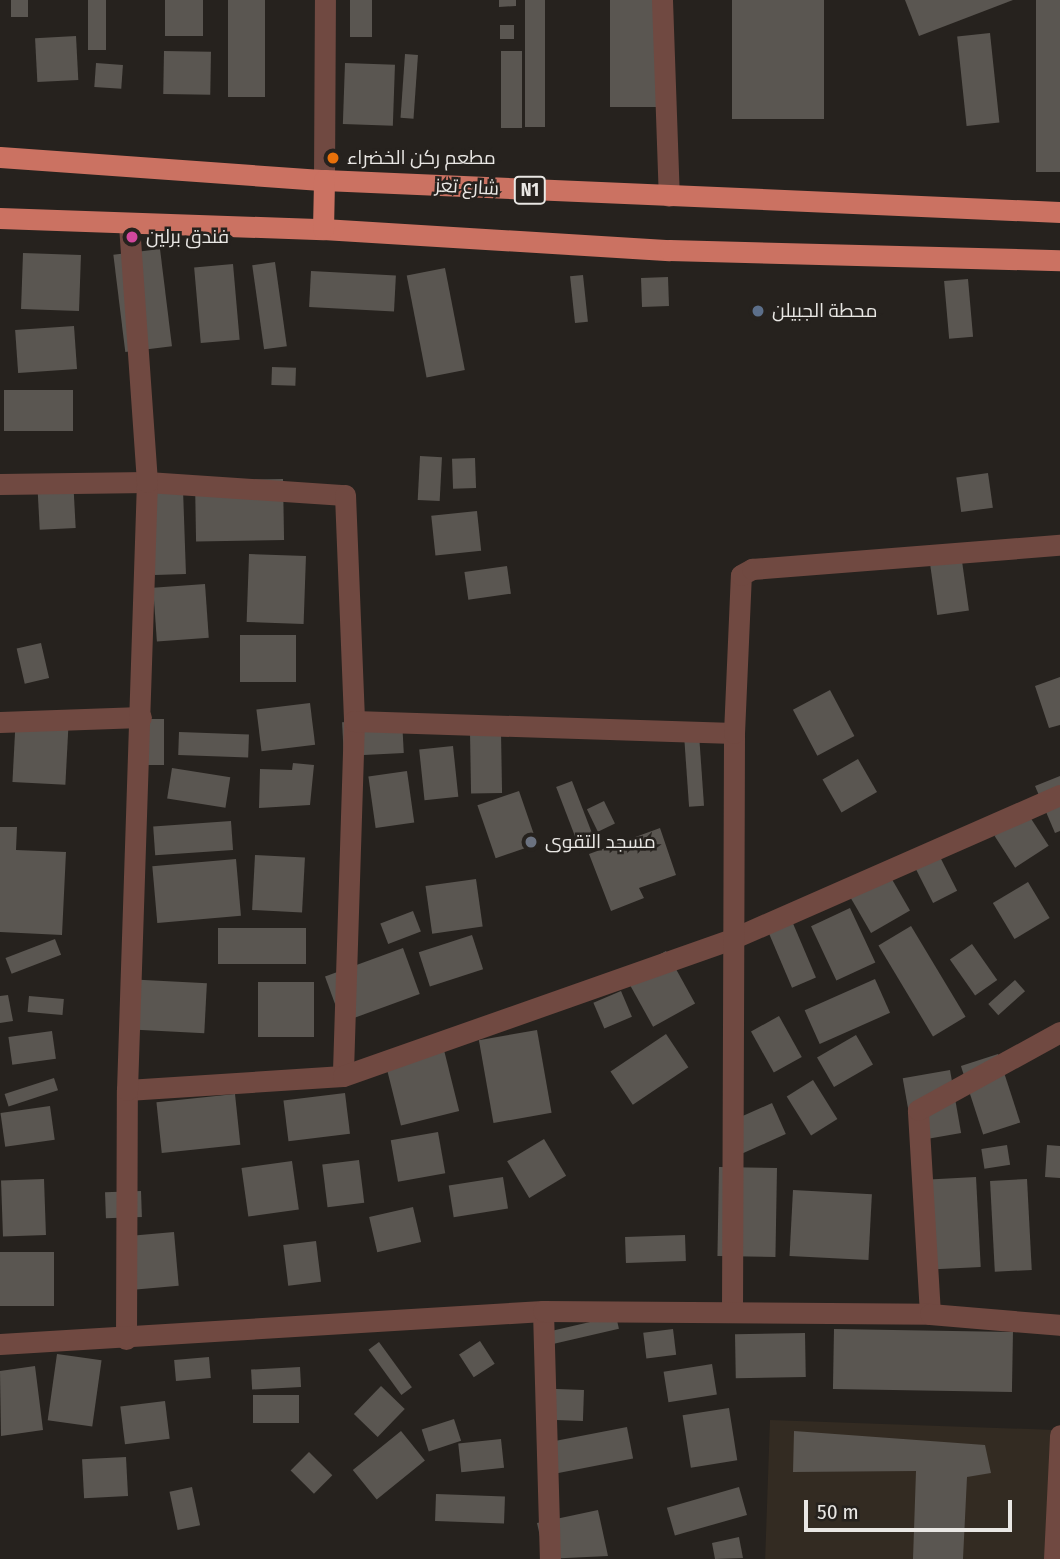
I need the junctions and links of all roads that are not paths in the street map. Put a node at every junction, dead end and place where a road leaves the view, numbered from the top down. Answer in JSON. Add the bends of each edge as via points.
{"nodes":[{"id":1,"x":325,"y":0,"type":"edge"},
{"id":2,"x":662,"y":0,"type":"edge"},
{"id":3,"x":0,"y":157,"type":"edge"},
{"id":4,"x":324,"y":180,"type":"junction"},
{"id":5,"x":668,"y":196,"type":"junction"},
{"id":6,"x":1060,"y":212,"type":"edge"},
{"id":7,"x":0,"y":218,"type":"edge"},
{"id":8,"x":129,"y":223,"type":"junction"},
{"id":9,"x":323,"y":229,"type":"junction"},
{"id":10,"x":1060,"y":260,"type":"edge"},
{"id":11,"x":148,"y":482,"type":"junction"},
{"id":12,"x":0,"y":484,"type":"edge"},
{"id":13,"x":1060,"y":545,"type":"edge"},
{"id":14,"x":141,"y":717,"type":"junction"},
{"id":15,"x":354,"y":721,"type":"junction"},
{"id":16,"x":0,"y":722,"type":"edge"},
{"id":17,"x":734,"y":733,"type":"junction"},
{"id":18,"x":1060,"y":795,"type":"edge"},
{"id":19,"x":734,"y":938,"type":"junction"},
{"id":20,"x":1060,"y":1032,"type":"edge"},
{"id":21,"x":343,"y":1076,"type":"junction"},
{"id":22,"x":127,"y":1090,"type":"junction"},
{"id":23,"x":543,"y":1311,"type":"junction"},
{"id":24,"x":732,"y":1312,"type":"junction"},
{"id":25,"x":930,"y":1314,"type":"junction"},
{"id":26,"x":1060,"y":1325,"type":"edge"},
{"id":27,"x":126,"y":1339,"type":"junction"},
{"id":28,"x":0,"y":1345,"type":"edge"},
{"id":29,"x":1060,"y":1435,"type":"edge"},
{"id":30,"x":550,"y":1559,"type":"edge"},
{"id":31,"x":1054,"y":1559,"type":"edge"}],
"edges":[{"from":1,"to":4,"type":"street"},
{"from":2,"to":5,"type":"street"},
{"from":3,"to":4,"type":"highway","name":"شارع تعز","number":"N1"},
{"from":4,"to":5,"type":"highway","name":"شارع تعز","number":"N1"},
{"from":4,"to":9,"type":"highway"},
{"from":5,"to":6,"type":"highway","name":"شارع تعز","number":"N1"},
{"from":7,"to":8,"type":"highway"},
{"from":8,"to":9,"type":"highway"},
{"from":8,"to":11,"type":"street"},
{"from":9,"to":10,"type":"highway","via":[[669,250]]},
{"from":11,"to":12,"type":"street"},
{"from":11,"to":14,"type":"street"},
{"from":11,"to":15,"type":"street","via":[[345,495]]},
{"from":13,"to":17,"type":"street","via":[[752,569],[741,575]]},
{"from":14,"to":16,"type":"street"},
{"from":14,"to":22,"type":"street"},
{"from":15,"to":17,"type":"street"},
{"from":15,"to":21,"type":"street"},
{"from":17,"to":19,"type":"street"},
{"from":18,"to":19,"type":"street"},
{"from":19,"to":21,"type":"street"},
{"from":19,"to":24,"type":"street"},
{"from":20,"to":25,"type":"street","via":[[918,1110]]},
{"from":21,"to":22,"type":"street"},
{"from":22,"to":27,"type":"street"},
{"from":23,"to":24,"type":"street"},
{"from":23,"to":27,"type":"street"},
{"from":23,"to":30,"type":"street"},
{"from":24,"to":25,"type":"street"},
{"from":25,"to":26,"type":"street"},
{"from":27,"to":28,"type":"street"},
{"from":29,"to":31,"type":"street"}]}
